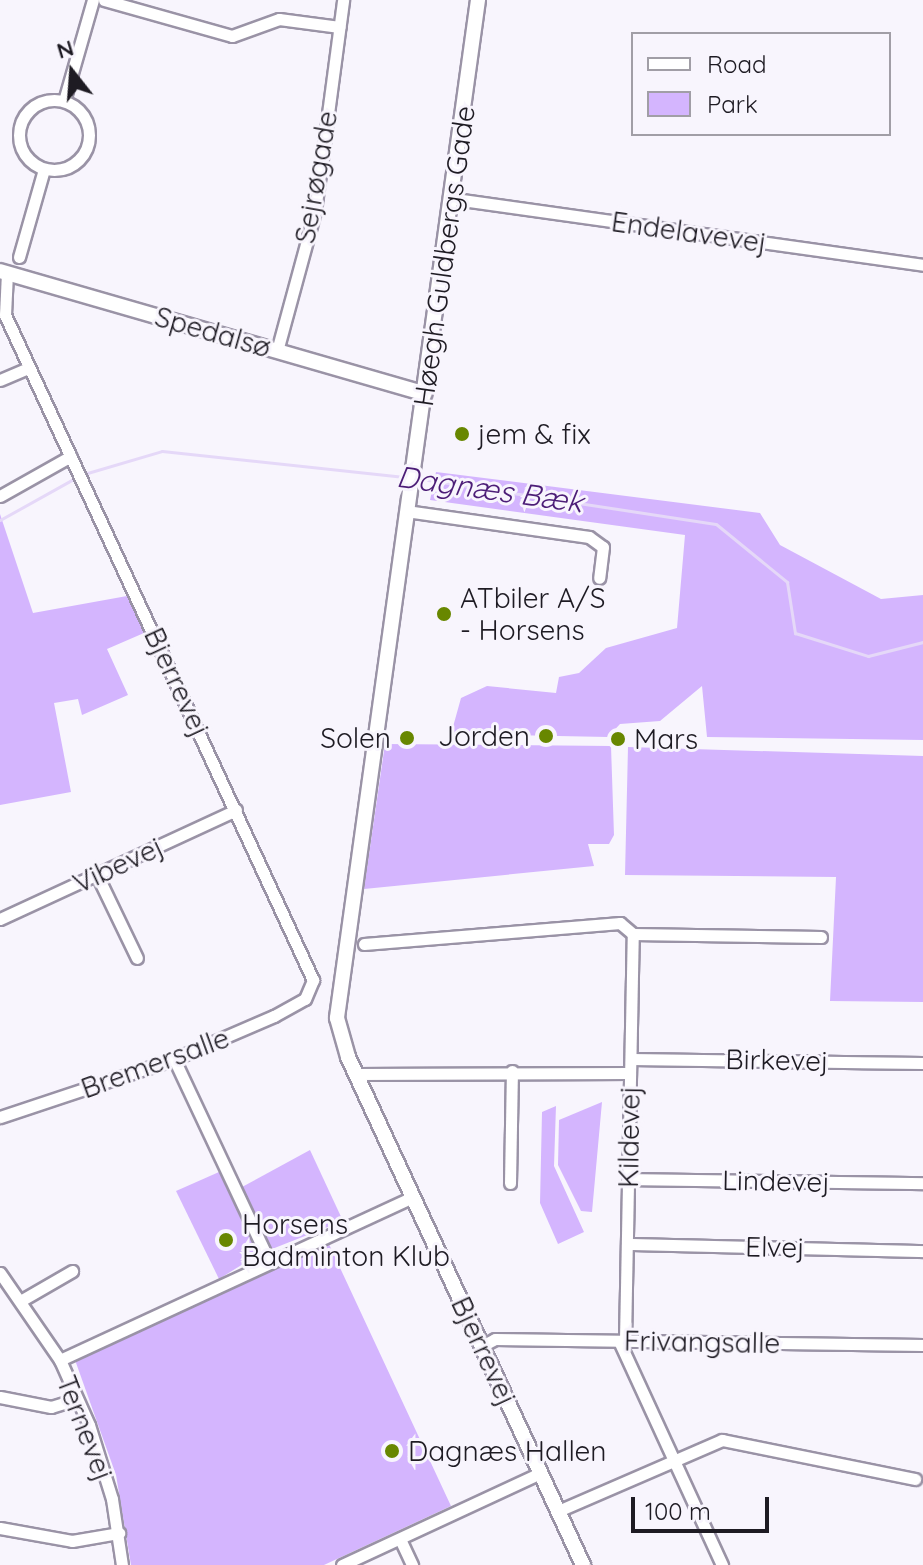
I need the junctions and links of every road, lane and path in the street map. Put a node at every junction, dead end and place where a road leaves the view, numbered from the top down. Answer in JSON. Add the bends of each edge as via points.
{"nodes":[{"id":1,"x":93,"y":0,"type":"edge"},
{"id":2,"x":104,"y":0,"type":"edge"},
{"id":3,"x":343,"y":0,"type":"edge"},
{"id":4,"x":478,"y":0,"type":"edge"},
{"id":5,"x":339,"y":27,"type":"junction"},
{"id":6,"x":64,"y":101,"type":"junction"},
{"id":7,"x":44,"y":169,"type":"junction"},
{"id":8,"x":455,"y":199,"type":"junction"},
{"id":9,"x":19,"y":257,"type":"dead end"},
{"id":10,"x":923,"y":265,"type":"edge"},
{"id":11,"x":4,"y":272,"type":"edge"},
{"id":12,"x":277,"y":351,"type":"junction"},
{"id":13,"x":28,"y":368,"type":"junction"},
{"id":14,"x":0,"y":380,"type":"edge"},
{"id":15,"x":425,"y":394,"type":"junction"},
{"id":16,"x":72,"y":458,"type":"junction"},
{"id":17,"x":0,"y":496,"type":"edge"},
{"id":18,"x":406,"y":511,"type":"junction"},
{"id":19,"x":599,"y":578,"type":"dead end"},
{"id":20,"x":236,"y":810,"type":"junction"},
{"id":21,"x":97,"y":875,"type":"junction"},
{"id":22,"x":0,"y":919,"type":"edge"},
{"id":23,"x":633,"y":934,"type":"junction"},
{"id":24,"x":821,"y":937,"type":"dead end"},
{"id":25,"x":364,"y":944,"type":"dead end"},
{"id":26,"x":137,"y":958,"type":"dead end"},
{"id":27,"x":305,"y":999,"type":"joint"},
{"id":28,"x":336,"y":1003,"type":"joint"},
{"id":29,"x":174,"y":1059,"type":"junction"},
{"id":30,"x":631,"y":1059,"type":"junction"},
{"id":31,"x":923,"y":1063,"type":"edge"},
{"id":32,"x":512,"y":1071,"type":"junction"},
{"id":33,"x":630,"y":1073,"type":"junction"},
{"id":34,"x":356,"y":1074,"type":"junction"},
{"id":35,"x":0,"y":1117,"type":"edge"},
{"id":36,"x":629,"y":1179,"type":"junction"},
{"id":37,"x":510,"y":1183,"type":"dead end"},
{"id":38,"x":923,"y":1183,"type":"edge"},
{"id":39,"x":413,"y":1197,"type":"junction"},
{"id":40,"x":627,"y":1244,"type":"junction"},
{"id":41,"x":923,"y":1251,"type":"edge"},
{"id":42,"x":270,"y":1263,"type":"junction"},
{"id":43,"x":72,"y":1271,"type":"dead end"},
{"id":44,"x":0,"y":1273,"type":"edge"},
{"id":45,"x":22,"y":1300,"type":"junction"},
{"id":46,"x":622,"y":1340,"type":"junction"},
{"id":47,"x":923,"y":1345,"type":"edge"},
{"id":48,"x":482,"y":1346,"type":"junction"},
{"id":49,"x":60,"y":1360,"type":"junction"},
{"id":50,"x":0,"y":1397,"type":"edge"},
{"id":51,"x":77,"y":1399,"type":"junction"},
{"id":52,"x":672,"y":1457,"type":"junction"},
{"id":53,"x":540,"y":1473,"type":"junction"},
{"id":54,"x":915,"y":1479,"type":"dead end"},
{"id":55,"x":558,"y":1511,"type":"junction"},
{"id":56,"x":0,"y":1528,"type":"edge"},
{"id":57,"x":119,"y":1533,"type":"junction"},
{"id":58,"x":400,"y":1539,"type":"junction"},
{"id":59,"x":122,"y":1565,"type":"edge"},
{"id":60,"x":342,"y":1565,"type":"edge"},
{"id":61,"x":412,"y":1565,"type":"edge"},
{"id":62,"x":583,"y":1565,"type":"edge"},
{"id":63,"x":722,"y":1565,"type":"edge"}],
"edges":[{"from":1,"to":6,"type":"street"},
{"from":2,"to":5,"type":"street","via":[[232,36],[279,19]]},
{"from":3,"to":5,"type":"street","name":"Sejrøgade"},
{"from":4,"to":8,"type":"street","name":"Høegh Guldbergs Gade"},
{"from":5,"to":12,"type":"street","name":"Sejrøgade","via":[[315,211]]},
{"from":6,"to":7,"type":"street","via":[[85,117],[88,145],[71,165]]},
{"from":6,"to":7,"type":"street","via":[[37,104],[20,125],[23,152]]},
{"from":7,"to":9,"type":"street"},
{"from":8,"to":10,"type":"street","name":"Endelavevej"},
{"from":8,"to":15,"type":"street","name":"Høegh Guldbergs Gade"},
{"from":11,"to":12,"type":"street","name":"Spedalsø"},
{"from":11,"to":13,"type":"street","name":"Bjerrevej","via":[[2,307]]},
{"from":12,"to":15,"type":"street","name":"Spedalsø"},
{"from":13,"to":14,"type":"street"},
{"from":13,"to":16,"type":"street","name":"Bjerrevej"},
{"from":15,"to":18,"type":"street","name":"Høegh Guldbergs Gade"},
{"from":16,"to":17,"type":"street"},
{"from":16,"to":20,"type":"street","name":"Bjerrevej"},
{"from":18,"to":19,"type":"street","via":[[589,537],[603,547]]},
{"from":18,"to":28,"type":"street","name":"Høegh Guldbergs Gade"},
{"from":20,"to":21,"type":"street","name":"Vibevej"},
{"from":20,"to":27,"type":"street","name":"Bjerrevej","via":[[310,968]]},
{"from":21,"to":22,"type":"street","name":"Vibevej"},
{"from":21,"to":26,"type":"street"},
{"from":23,"to":24,"type":"street"},
{"from":23,"to":25,"type":"street","via":[[620,923]]},
{"from":23,"to":30,"type":"street","name":"Kildevej"},
{"from":27,"to":29,"type":"street","name":"Bremersalle"},
{"from":28,"to":34,"type":"street","name":"Bjerrevej"},
{"from":29,"to":35,"type":"street","name":"Bremersalle"},
{"from":29,"to":42,"type":"street"},
{"from":30,"to":31,"type":"street","name":"Birkevej"},
{"from":30,"to":33,"type":"street","name":"Kildevej"},
{"from":32,"to":33,"type":"street"},
{"from":32,"to":34,"type":"street"},
{"from":32,"to":37,"type":"street"},
{"from":33,"to":36,"type":"street","name":"Kildevej"},
{"from":34,"to":39,"type":"street","name":"Bjerrevej"},
{"from":36,"to":38,"type":"street","name":"Lindevej"},
{"from":36,"to":40,"type":"street","name":"Kildevej"},
{"from":39,"to":42,"type":"street"},
{"from":39,"to":48,"type":"street","name":"Bjerrevej"},
{"from":40,"to":41,"type":"street","name":"Elvej"},
{"from":40,"to":46,"type":"street","name":"Kildevej"},
{"from":42,"to":49,"type":"street"},
{"from":43,"to":45,"type":"street"},
{"from":44,"to":45,"type":"street","name":"Ternevej"},
{"from":45,"to":49,"type":"street","name":"Ternevej"},
{"from":46,"to":47,"type":"street","name":"Frivangsalle"},
{"from":46,"to":48,"type":"street","name":"Frivangsalle","via":[[495,1339]]},
{"from":46,"to":52,"type":"street"},
{"from":48,"to":53,"type":"street","name":"Bjerrevej"},
{"from":49,"to":51,"type":"street","name":"Ternevej"},
{"from":50,"to":51,"type":"street","via":[[51,1407]]},
{"from":51,"to":57,"type":"street","name":"Ternevej"},
{"from":52,"to":54,"type":"street","via":[[722,1440]]},
{"from":52,"to":55,"type":"street"},
{"from":52,"to":63,"type":"street"},
{"from":53,"to":55,"type":"street","name":"Bjerrevej"},
{"from":53,"to":58,"type":"street"},
{"from":55,"to":62,"type":"street","name":"Bjerrevej"},
{"from":56,"to":57,"type":"street","via":[[72,1541]]},
{"from":57,"to":59,"type":"street","name":"Ternevej"},
{"from":58,"to":60,"type":"street"},
{"from":58,"to":61,"type":"street"}]}
